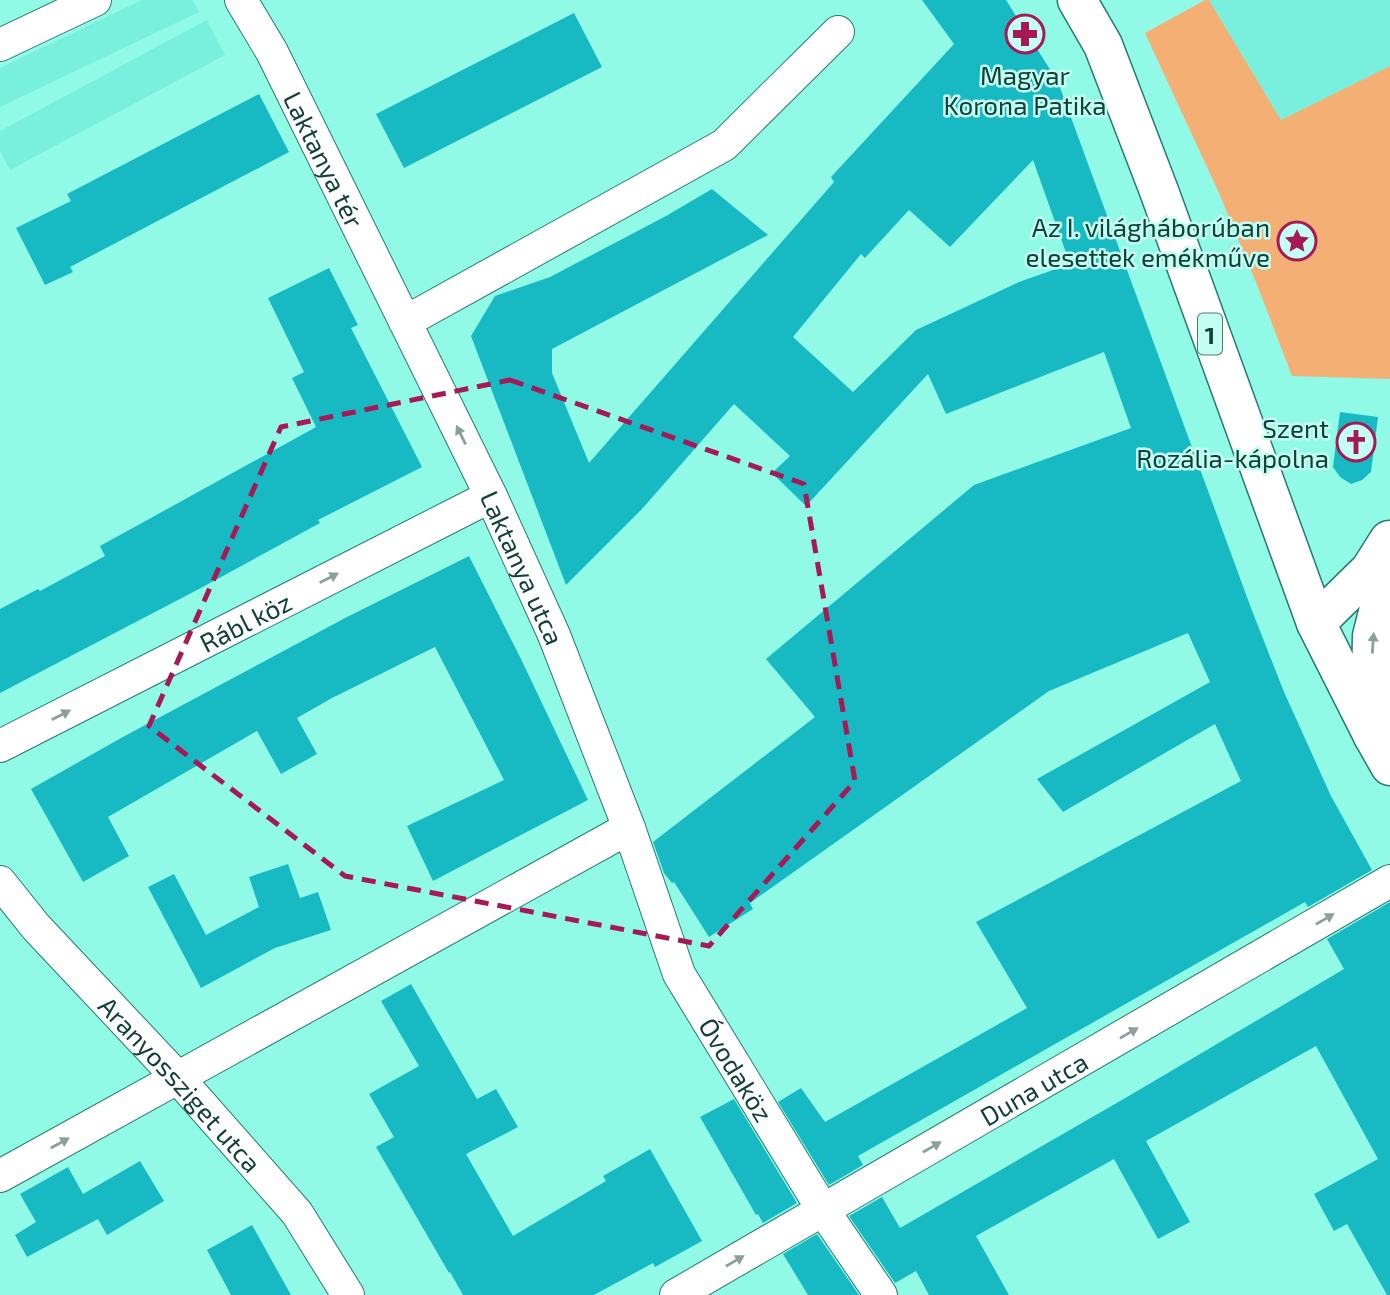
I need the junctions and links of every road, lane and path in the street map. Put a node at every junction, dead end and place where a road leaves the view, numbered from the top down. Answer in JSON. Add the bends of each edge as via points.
{"nodes":[{"id":1,"x":95,"y":0,"type":"edge"},
{"id":2,"x":241,"y":0,"type":"edge"},
{"id":3,"x":1077,"y":0,"type":"edge"},
{"id":4,"x":838,"y":32,"type":"dead end"},
{"id":5,"x":0,"y":45,"type":"edge"},
{"id":6,"x":405,"y":322,"type":"junction"},
{"id":7,"x":491,"y":496,"type":"junction"},
{"id":8,"x":1390,"y":539,"type":"edge"},
{"id":9,"x":1390,"y":565,"type":"edge"},
{"id":10,"x":1316,"y":623,"type":"junction"},
{"id":11,"x":0,"y":746,"type":"edge"},
{"id":12,"x":1381,"y":751,"type":"edge"},
{"id":13,"x":629,"y":828,"type":"junction"},
{"id":14,"x":1390,"y":881,"type":"edge"},
{"id":15,"x":0,"y":882,"type":"edge"},
{"id":16,"x":178,"y":1078,"type":"junction"},
{"id":17,"x":0,"y":1176,"type":"edge"},
{"id":18,"x":823,"y":1210,"type":"junction"},
{"id":19,"x":348,"y":1295,"type":"edge"},
{"id":20,"x":676,"y":1295,"type":"edge"},
{"id":21,"x":881,"y":1295,"type":"edge"}],
"edges":[{"from":1,"to":5,"type":"street"},
{"from":2,"to":6,"type":"street","name":"Laktanya tér","via":[[272,52]]},
{"from":3,"to":10,"type":"main road","number":"1","via":[[1103,45]]},
{"from":4,"to":6,"type":"street","via":[[724,145]]},
{"from":7,"to":6,"type":"street","name":"Laktanya utca","one_way":true},
{"from":11,"to":7,"type":"street","name":"Rábl köz","one_way":true},
{"from":7,"to":13,"type":"street","name":"Laktanya utca","via":[[554,635]]},
{"from":8,"to":10,"type":"main road","via":[[1370,570]]},
{"from":12,"to":9,"type":"main road","one_way":true,"via":[[1371,689],[1373,636]]},
{"from":10,"to":12,"type":"main road","number":"1"},
{"from":13,"to":16,"type":"street"},
{"from":13,"to":18,"type":"street","name":"Óvodaköz","via":[[679,974]]},
{"from":18,"to":14,"type":"street","name":"Duna utca","one_way":true},
{"from":15,"to":16,"type":"street","name":"Aranyossziget utca"},
{"from":17,"to":16,"type":"street","one_way":true},
{"from":16,"to":19,"type":"street","name":"Aranyossziget utca","via":[[297,1213]]},
{"from":20,"to":18,"type":"street","name":"Duna utca","one_way":true},
{"from":18,"to":21,"type":"street","name":"Óvodaköz"}]}
